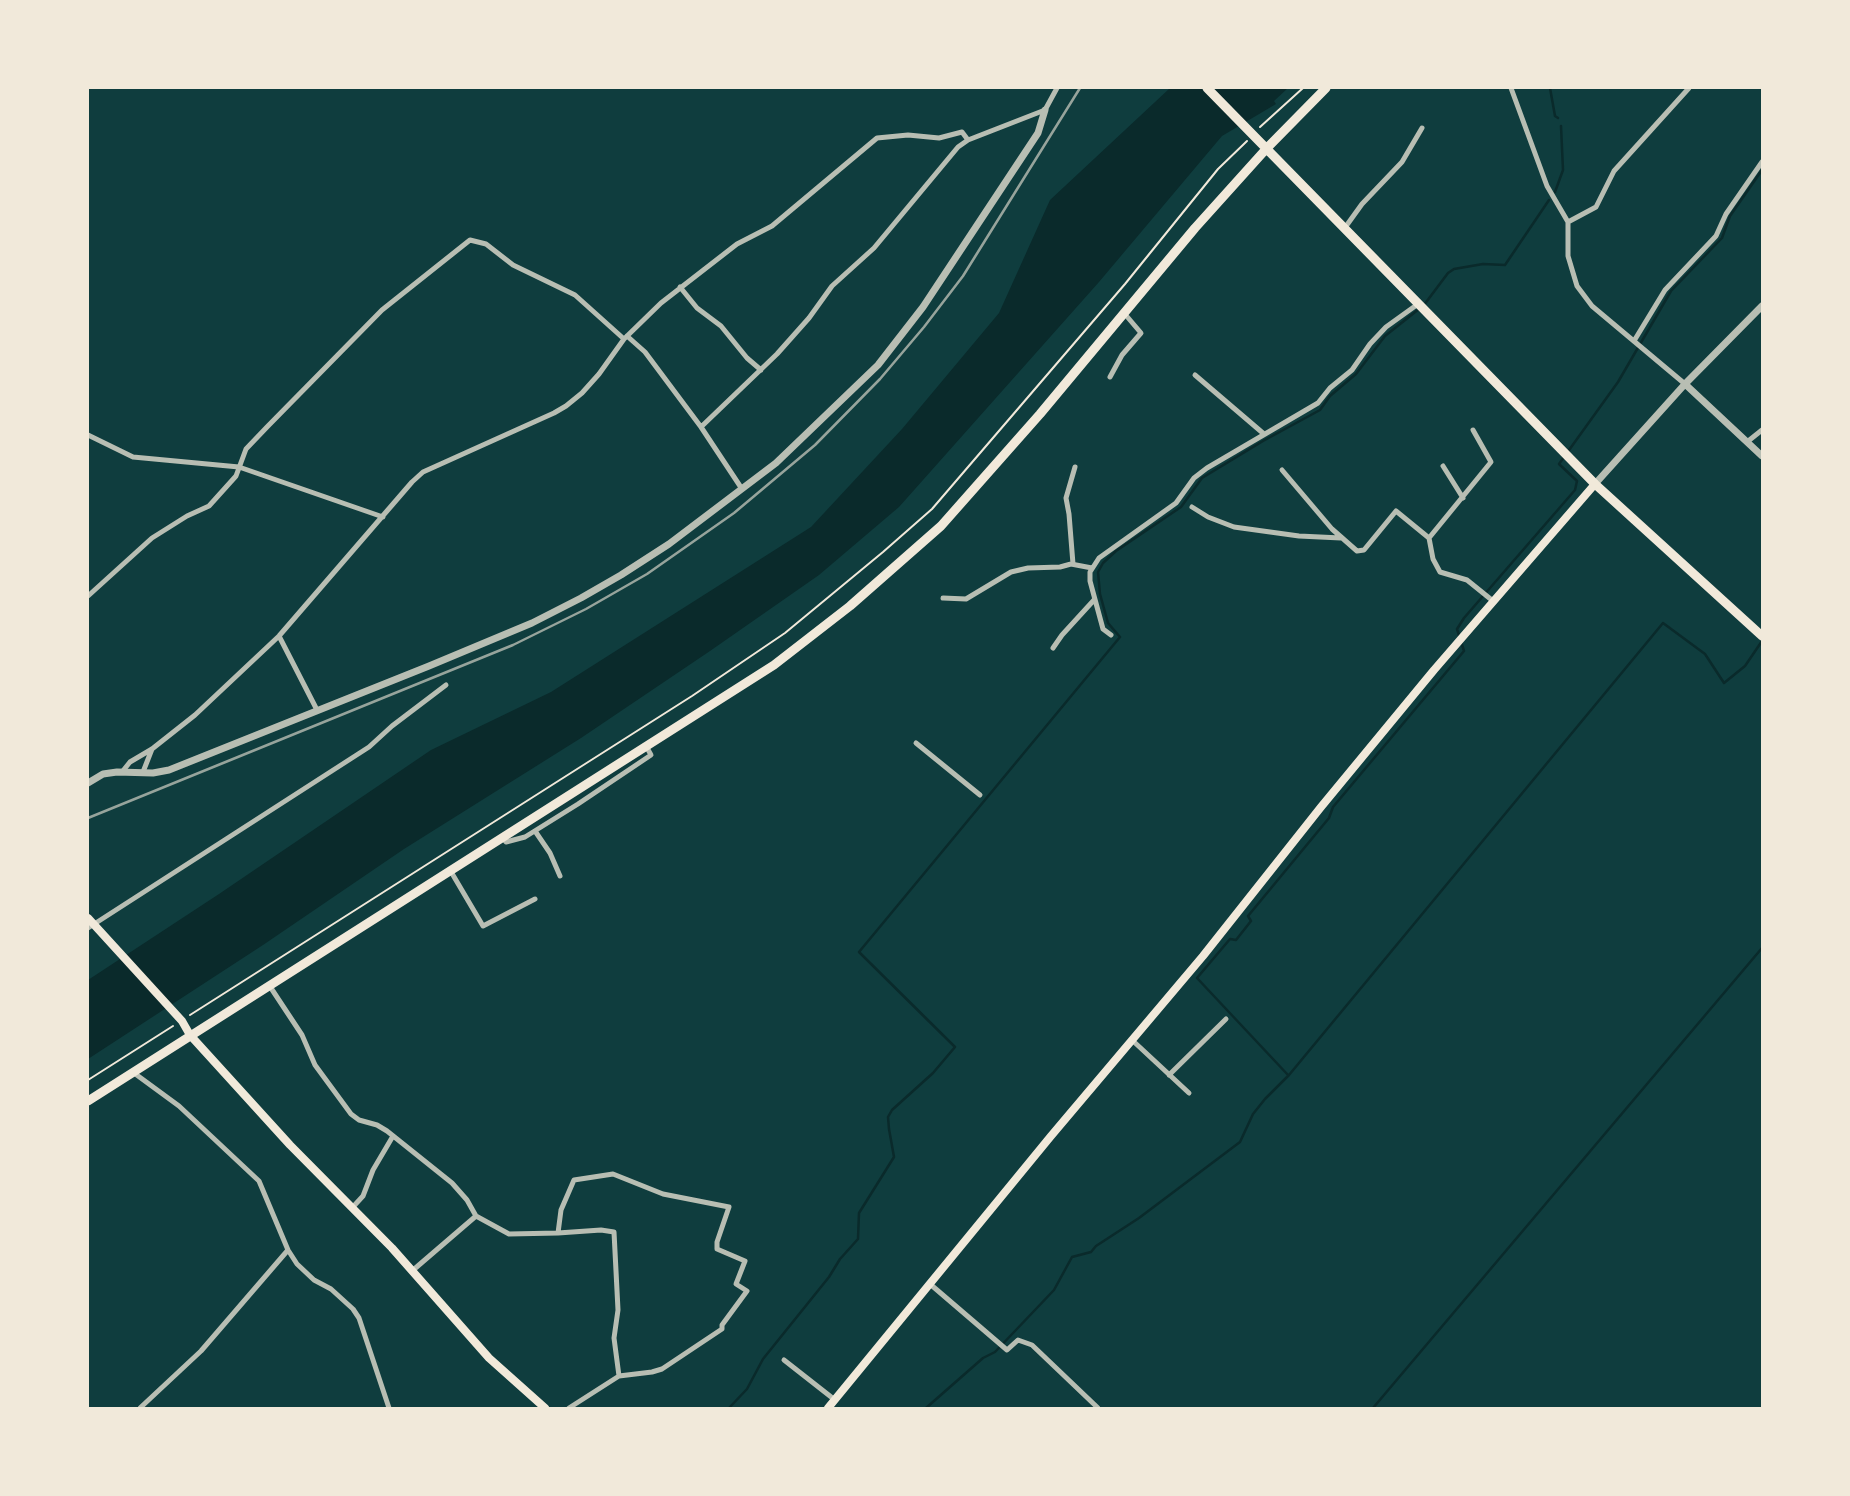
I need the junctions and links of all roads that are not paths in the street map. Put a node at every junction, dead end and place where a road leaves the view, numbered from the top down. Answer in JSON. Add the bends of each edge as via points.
{"nodes":[{"id":1,"x":1057,"y":88,"type":"edge"},
{"id":2,"x":1207,"y":88,"type":"edge"},
{"id":3,"x":1326,"y":88,"type":"edge"},
{"id":4,"x":1511,"y":88,"type":"edge"},
{"id":5,"x":1689,"y":88,"type":"edge"},
{"id":6,"x":1045,"y":110,"type":"junction"},
{"id":7,"x":1422,"y":128,"type":"dead end"},
{"id":8,"x":968,"y":140,"type":"junction"},
{"id":9,"x":1264,"y":145,"type":"junction"},
{"id":10,"x":1762,"y":162,"type":"edge"},
{"id":11,"x":1568,"y":222,"type":"junction"},
{"id":12,"x":1345,"y":229,"type":"junction"},
{"id":13,"x":680,"y":287,"type":"junction"},
{"id":14,"x":1418,"y":304,"type":"junction"},
{"id":15,"x":1762,"y":306,"type":"edge"},
{"id":16,"x":1124,"y":313,"type":"junction"},
{"id":17,"x":625,"y":337,"type":"junction"},
{"id":18,"x":1634,"y":341,"type":"junction"},
{"id":19,"x":761,"y":370,"type":"junction"},
{"id":20,"x":1195,"y":375,"type":"dead end"},
{"id":21,"x":1110,"y":377,"type":"dead end"},
{"id":22,"x":1685,"y":384,"type":"junction"},
{"id":23,"x":701,"y":427,"type":"junction"},
{"id":24,"x":1473,"y":430,"type":"dead end"},
{"id":25,"x":1762,"y":430,"type":"edge"},
{"id":26,"x":1264,"y":434,"type":"junction"},
{"id":27,"x":88,"y":435,"type":"edge"},
{"id":28,"x":1747,"y":442,"type":"junction"},
{"id":29,"x":1762,"y":456,"type":"edge"},
{"id":30,"x":1443,"y":466,"type":"dead end"},
{"id":31,"x":239,"y":467,"type":"junction"},
{"id":32,"x":1075,"y":467,"type":"dead end"},
{"id":33,"x":1282,"y":470,"type":"dead end"},
{"id":34,"x":1595,"y":484,"type":"junction"},
{"id":35,"x":743,"y":489,"type":"junction"},
{"id":36,"x":1463,"y":498,"type":"junction"},
{"id":37,"x":1192,"y":507,"type":"dead end"},
{"id":38,"x":383,"y":517,"type":"junction"},
{"id":39,"x":1341,"y":538,"type":"junction"},
{"id":40,"x":1429,"y":538,"type":"junction"},
{"id":41,"x":1073,"y":564,"type":"junction"},
{"id":42,"x":1092,"y":568,"type":"junction"},
{"id":43,"x":88,"y":596,"type":"edge"},
{"id":44,"x":943,"y":598,"type":"dead end"},
{"id":45,"x":1094,"y":600,"type":"junction"},
{"id":46,"x":1493,"y":601,"type":"junction"},
{"id":47,"x":1111,"y":635,"type":"dead end"},
{"id":48,"x":279,"y":636,"type":"junction"},
{"id":49,"x":1762,"y":636,"type":"edge"},
{"id":50,"x":1053,"y":648,"type":"dead end"},
{"id":51,"x":446,"y":685,"type":"dead end"},
{"id":52,"x":317,"y":710,"type":"junction"},
{"id":53,"x":916,"y":743,"type":"dead end"},
{"id":54,"x":646,"y":746,"type":"junction"},
{"id":55,"x":152,"y":749,"type":"junction"},
{"id":56,"x":122,"y":772,"type":"junction"},
{"id":57,"x":143,"y":772,"type":"junction"},
{"id":58,"x":88,"y":783,"type":"edge"},
{"id":59,"x":980,"y":794,"type":"dead end"},
{"id":60,"x":535,"y":831,"type":"junction"},
{"id":61,"x":502,"y":837,"type":"junction"},
{"id":62,"x":450,"y":870,"type":"junction"},
{"id":63,"x":560,"y":876,"type":"dead end"},
{"id":64,"x":535,"y":899,"type":"dead end"},
{"id":65,"x":91,"y":925,"type":"edge"},
{"id":66,"x":269,"y":985,"type":"junction"},
{"id":67,"x":1226,"y":1018,"type":"dead end"},
{"id":68,"x":190,"y":1035,"type":"junction"},
{"id":69,"x":1132,"y":1040,"type":"junction"},
{"id":70,"x":134,"y":1073,"type":"junction"},
{"id":71,"x":1169,"y":1075,"type":"junction"},
{"id":72,"x":1189,"y":1093,"type":"dead end"},
{"id":73,"x":88,"y":1101,"type":"edge"},
{"id":74,"x":393,"y":1136,"type":"junction"},
{"id":75,"x":352,"y":1208,"type":"junction"},
{"id":76,"x":476,"y":1216,"type":"junction"},
{"id":77,"x":558,"y":1233,"type":"junction"},
{"id":78,"x":288,"y":1250,"type":"junction"},
{"id":79,"x":412,"y":1271,"type":"junction"},
{"id":80,"x":930,"y":1284,"type":"junction"},
{"id":81,"x":784,"y":1360,"type":"dead end"},
{"id":82,"x":620,"y":1376,"type":"junction"},
{"id":83,"x":835,"y":1400,"type":"junction"},
{"id":84,"x":139,"y":1409,"type":"edge"},
{"id":85,"x":388,"y":1409,"type":"edge"},
{"id":86,"x":545,"y":1409,"type":"edge"},
{"id":87,"x":569,"y":1409,"type":"edge"},
{"id":88,"x":828,"y":1409,"type":"edge"},
{"id":89,"x":1098,"y":1409,"type":"edge"}],
"edges":[{"from":1,"to":6,"type":"street"},
{"from":2,"to":9,"type":"main road"},
{"from":3,"to":9,"type":"main road"},
{"from":4,"to":11,"type":"street","via":[[1547,186]]},
{"from":5,"to":11,"type":"street","via":[[1614,171],[1595,207]]},
{"from":6,"to":8,"type":"street"},
{"from":6,"to":35,"type":"street","via":[[1038,132],[923,307],[878,365],[810,433]]},
{"from":7,"to":12,"type":"street","via":[[1402,162]]},
{"from":8,"to":13,"type":"street","via":[[962,132],[939,138],[877,138],[772,226],[737,244]]},
{"from":8,"to":19,"type":"street"},
{"from":9,"to":12,"type":"main road"},
{"from":9,"to":16,"type":"main road"},
{"from":10,"to":18,"type":"street","via":[[1716,236],[1665,290]]},
{"from":11,"to":18,"type":"street","via":[[1568,256],[1577,286],[1592,306]]},
{"from":12,"to":14,"type":"main road"},
{"from":13,"to":17,"type":"street"},
{"from":13,"to":19,"type":"street"},
{"from":14,"to":26,"type":"street","via":[[1386,327],[1318,404]]},
{"from":14,"to":34,"type":"main road"},
{"from":15,"to":22,"type":"street"},
{"from":16,"to":21,"type":"street","via":[[1141,332]]},
{"from":16,"to":54,"type":"main road","via":[[941,526],[774,665]]},
{"from":17,"to":23,"type":"street","via":[[645,352]]},
{"from":17,"to":31,"type":"street","via":[[575,295],[513,265],[486,244],[470,240],[382,310],[246,449]]},
{"from":17,"to":38,"type":"street","via":[[599,374],[566,406],[423,472]]},
{"from":18,"to":22,"type":"street"},
{"from":19,"to":23,"type":"street"},
{"from":20,"to":26,"type":"street"},
{"from":22,"to":28,"type":"street"},
{"from":22,"to":34,"type":"street"},
{"from":23,"to":35,"type":"street"},
{"from":24,"to":36,"type":"street","via":[[1491,462]]},
{"from":25,"to":28,"type":"street"},
{"from":26,"to":42,"type":"street","via":[[1194,478],[1176,503],[1111,547]]},
{"from":27,"to":31,"type":"street","via":[[132,457]]},
{"from":28,"to":29,"type":"street"},
{"from":30,"to":36,"type":"street"},
{"from":31,"to":38,"type":"street"},
{"from":31,"to":43,"type":"street","via":[[209,506],[152,538]]},
{"from":32,"to":41,"type":"street","via":[[1066,498]]},
{"from":33,"to":39,"type":"street"},
{"from":34,"to":46,"type":"main road"},
{"from":34,"to":49,"type":"main road"},
{"from":35,"to":52,"type":"street","via":[[669,544],[581,598],[532,623]]},
{"from":36,"to":40,"type":"street"},
{"from":37,"to":39,"type":"street","via":[[1234,527]]},
{"from":38,"to":48,"type":"street"},
{"from":39,"to":40,"type":"street","via":[[1357,551],[1364,550],[1396,511]]},
{"from":40,"to":46,"type":"street","via":[[1440,572],[1468,580]]},
{"from":41,"to":42,"type":"street"},
{"from":41,"to":44,"type":"street","via":[[1011,572],[966,599]]},
{"from":42,"to":45,"type":"street"},
{"from":45,"to":47,"type":"street","via":[[1103,629]]},
{"from":45,"to":50,"type":"street"},
{"from":46,"to":69,"type":"main road"},
{"from":48,"to":52,"type":"street"},
{"from":48,"to":55,"type":"street"},
{"from":51,"to":65,"type":"street","via":[[369,747]]},
{"from":52,"to":57,"type":"street","via":[[169,769]]},
{"from":53,"to":59,"type":"street"},
{"from":54,"to":60,"type":"street","via":[[651,755]]},
{"from":54,"to":61,"type":"main road"},
{"from":55,"to":56,"type":"street"},
{"from":55,"to":57,"type":"street"},
{"from":56,"to":57,"type":"street"},
{"from":56,"to":58,"type":"street","via":[[103,774]]},
{"from":60,"to":61,"type":"street","via":[[506,842]]},
{"from":60,"to":63,"type":"street"},
{"from":61,"to":62,"type":"main road"},
{"from":62,"to":64,"type":"street","via":[[483,926]]},
{"from":62,"to":66,"type":"main road"},
{"from":65,"to":68,"type":"main road"},
{"from":66,"to":68,"type":"main road"},
{"from":66,"to":74,"type":"street","via":[[342,1104],[359,1120]]},
{"from":67,"to":71,"type":"street"},
{"from":68,"to":70,"type":"main road"},
{"from":68,"to":75,"type":"main road"},
{"from":69,"to":71,"type":"street"},
{"from":69,"to":80,"type":"main road"},
{"from":70,"to":73,"type":"main road"},
{"from":70,"to":78,"type":"street","via":[[179,1106],[259,1181]]},
{"from":71,"to":72,"type":"street"},
{"from":74,"to":75,"type":"street","via":[[363,1196]]},
{"from":74,"to":76,"type":"street","via":[[452,1183]]},
{"from":75,"to":79,"type":"main road"},
{"from":76,"to":77,"type":"street","via":[[509,1234]]},
{"from":76,"to":79,"type":"street"},
{"from":77,"to":82,"type":"street","via":[[614,1232],[618,1310],[614,1338]]},
{"from":77,"to":82,"type":"street","via":[[561,1210],[574,1180],[613,1174],[663,1194],[729,1207],[717,1249],[746,1261],[736,1284],[747,1292],[722,1329],[662,1368]]},
{"from":78,"to":84,"type":"street","via":[[201,1351]]},
{"from":78,"to":85,"type":"street","via":[[297,1264],[359,1318]]},
{"from":79,"to":86,"type":"main road","via":[[489,1357]]},
{"from":80,"to":83,"type":"main road"},
{"from":80,"to":89,"type":"street","via":[[1007,1350],[1018,1340],[1032,1345]]},
{"from":81,"to":83,"type":"street"},
{"from":82,"to":87,"type":"street"},
{"from":83,"to":88,"type":"main road"}]}
